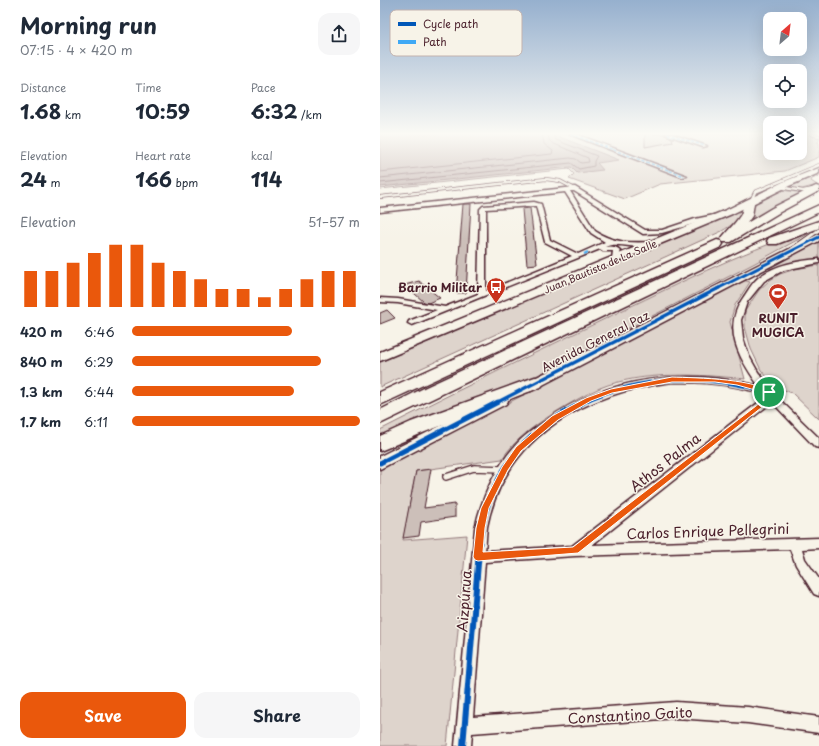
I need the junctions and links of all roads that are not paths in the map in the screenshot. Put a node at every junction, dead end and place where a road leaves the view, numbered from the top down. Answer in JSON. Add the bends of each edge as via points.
{"nodes":[{"id":1,"x":665,"y":169,"type":"edge"},
{"id":2,"x":810,"y":169,"type":"edge"},
{"id":3,"x":819,"y":170,"type":"edge"},
{"id":4,"x":684,"y":176,"type":"dead end"},
{"id":5,"x":779,"y":187,"type":"junction"},
{"id":6,"x":575,"y":189,"type":"junction"},
{"id":7,"x":567,"y":190,"type":"junction"},
{"id":8,"x":818,"y":192,"type":"edge"},
{"id":9,"x":380,"y":196,"type":"edge"},
{"id":10,"x":750,"y":202,"type":"junction"},
{"id":11,"x":819,"y":208,"type":"edge"},
{"id":12,"x":380,"y":210,"type":"edge"},
{"id":13,"x":717,"y":217,"type":"junction"},
{"id":14,"x":819,"y":224,"type":"edge"},
{"id":15,"x":819,"y":230,"type":"edge"},
{"id":16,"x":819,"y":237,"type":"edge"},
{"id":17,"x":727,"y":239,"type":"junction"},
{"id":18,"x":610,"y":242,"type":"junction"},
{"id":19,"x":652,"y":244,"type":"junction"},
{"id":20,"x":588,"y":252,"type":"junction"},
{"id":21,"x":578,"y":256,"type":"junction"},
{"id":22,"x":781,"y":256,"type":"junction"},
{"id":23,"x":615,"y":260,"type":"junction"},
{"id":24,"x":819,"y":261,"type":"edge"},
{"id":25,"x":684,"y":272,"type":"junction"},
{"id":26,"x":749,"y":273,"type":"junction"},
{"id":27,"x":761,"y":279,"type":"junction"},
{"id":28,"x":482,"y":295,"type":"junction"},
{"id":29,"x":380,"y":300,"type":"edge"},
{"id":30,"x":447,"y":309,"type":"junction"},
{"id":31,"x":412,"y":323,"type":"dead end"},
{"id":32,"x":380,"y":358,"type":"edge"},
{"id":33,"x":535,"y":383,"type":"junction"},
{"id":34,"x":771,"y":394,"type":"junction"},
{"id":35,"x":380,"y":399,"type":"edge"},
{"id":36,"x":380,"y":418,"type":"edge"},
{"id":37,"x":380,"y":444,"type":"edge"},
{"id":38,"x":819,"y":444,"type":"edge"},
{"id":39,"x":380,"y":463,"type":"edge"},
{"id":40,"x":505,"y":469,"type":"junction"},
{"id":41,"x":446,"y":477,"type":"dead end"},
{"id":42,"x":794,"y":543,"type":"junction"},
{"id":43,"x":819,"y":543,"type":"edge"},
{"id":44,"x":575,"y":551,"type":"junction"},
{"id":45,"x":478,"y":557,"type":"junction"},
{"id":46,"x":819,"y":590,"type":"edge"},
{"id":47,"x":465,"y":725,"type":"junction"},
{"id":48,"x":819,"y":725,"type":"edge"},
{"id":49,"x":463,"y":746,"type":"edge"}],
"edges":[{"from":1,"to":4,"type":"street"},
{"from":2,"to":10,"type":"lane","via":[[755,192]]},
{"from":3,"to":5,"type":"street","name":"Juan Bautista de La Salle"},
{"from":5,"to":8,"type":"lane"},
{"from":5,"to":10,"type":"street","name":"Juan Bautista de La Salle"},
{"from":6,"to":7,"type":"street"},
{"from":6,"to":9,"type":"lane","via":[[560,181],[546,179]]},
{"from":6,"to":13,"type":"street","via":[[643,232],[666,232],[694,221]]},
{"from":7,"to":12,"type":"street"},
{"from":7,"to":18,"type":"street","via":[[593,232]]},
{"from":8,"to":17,"type":"highway"},
{"from":10,"to":13,"type":"street","name":"Juan Bautista de La Salle"},
{"from":10,"to":17,"type":"highway","via":[[746,216]]},
{"from":11,"to":25,"type":"highway","name":"Avenida General Paz"},
{"from":13,"to":19,"type":"street","name":"Juan Bautista de La Salle"},
{"from":14,"to":25,"type":"highway"},
{"from":15,"to":22,"type":"lane"},
{"from":16,"to":22,"type":"street","name":"Avenida General Paz"},
{"from":17,"to":35,"type":"highway"},
{"from":18,"to":19,"type":"street"},
{"from":18,"to":20,"type":"street"},
{"from":19,"to":23,"type":"street","name":"Juan Bautista de La Salle"},
{"from":20,"to":21,"type":"street"},
{"from":20,"to":23,"type":"street","via":[[610,248],[617,252]]},
{"from":21,"to":28,"type":"street"},
{"from":21,"to":28,"type":"street","via":[[547,242],[539,205],[485,207]]},
{"from":22,"to":26,"type":"street","name":"Avenida General Paz"},
{"from":23,"to":32,"type":"street","name":"Juan Bautista de La Salle"},
{"from":24,"to":27,"type":"street","via":[[778,270]]},
{"from":25,"to":36,"type":"highway","name":"Avenida General Paz"},
{"from":26,"to":27,"type":"street"},
{"from":26,"to":33,"type":"street","name":"Avenida General Paz"},
{"from":27,"to":34,"type":"street","via":[[742,305],[737,320],[748,364]]},
{"from":28,"to":30,"type":"street"},
{"from":29,"to":30,"type":"street"},
{"from":30,"to":31,"type":"street"},
{"from":33,"to":37,"type":"highway"},
{"from":33,"to":39,"type":"street","name":"Avenida General Paz"},
{"from":34,"to":38,"type":"street"},
{"from":34,"to":40,"type":"street","name":"Aizpúrua","via":[[737,383],[694,379],[650,383],[611,391],[588,399],[555,418],[518,449]]},
{"from":34,"to":44,"type":"street","name":"Athos Palma"},
{"from":40,"to":41,"type":"lane","via":[[474,468]]},
{"from":40,"to":45,"type":"street","name":"Aizpúrua","via":[[485,508]]},
{"from":42,"to":43,"type":"street","name":"Carlos Enrique Pellegrini"},
{"from":42,"to":44,"type":"street","name":"Carlos Enrique Pellegrini"},
{"from":42,"to":46,"type":"street","via":[[800,561]]},
{"from":44,"to":45,"type":"street","name":"Carlos Enrique Pellegrini"},
{"from":45,"to":47,"type":"street","name":"Aizpúrua"},
{"from":47,"to":48,"type":"street","name":"Constantino Gaito","via":[[676,710],[748,715]]},
{"from":47,"to":49,"type":"street","name":"Aizpúrua"}]}
